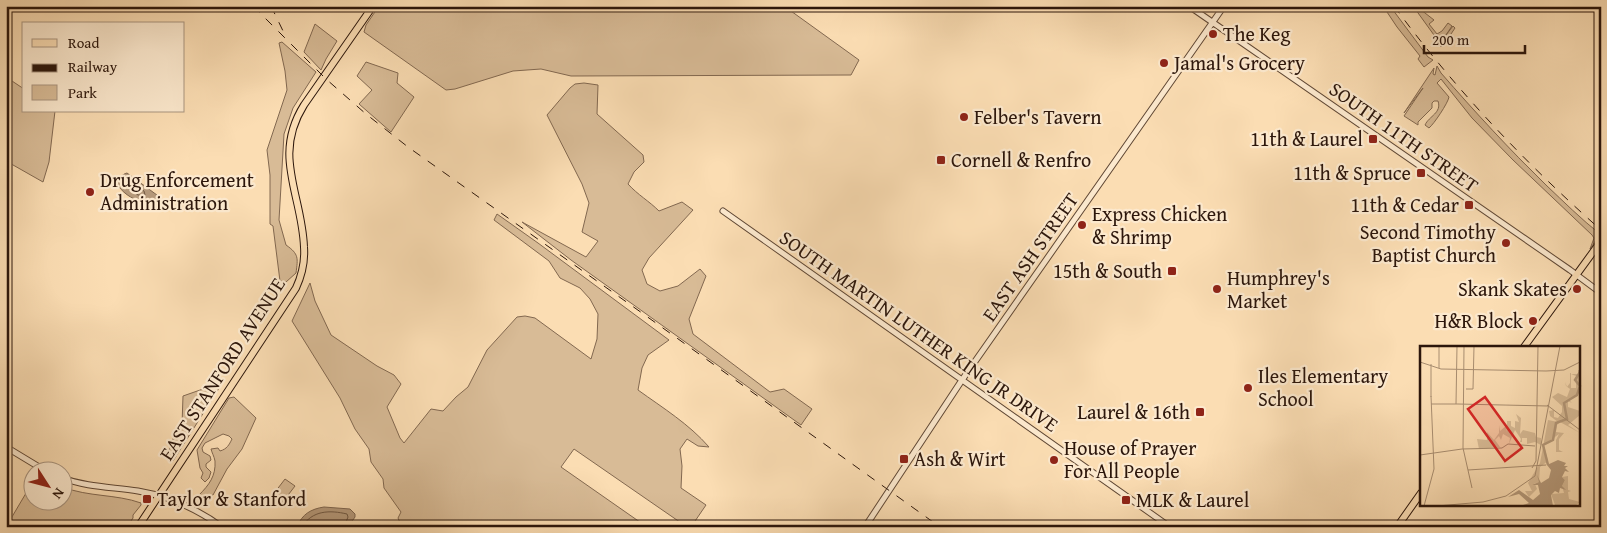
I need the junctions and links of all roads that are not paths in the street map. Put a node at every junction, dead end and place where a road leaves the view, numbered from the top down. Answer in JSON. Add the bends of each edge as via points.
{"nodes":[{"id":1,"x":373,"y":6,"type":"edge"},
{"id":2,"x":1189,"y":6,"type":"edge"},
{"id":3,"x":1224,"y":6,"type":"edge"},
{"id":4,"x":1212,"y":22,"type":"junction"},
{"id":5,"x":723,"y":211,"type":"dead end"},
{"id":6,"x":1601,"y":241,"type":"edge"},
{"id":7,"x":1576,"y":274,"type":"junction"},
{"id":8,"x":1601,"y":293,"type":"edge"},
{"id":9,"x":1525,"y":346,"type":"edge"},
{"id":10,"x":962,"y":380,"type":"junction"},
{"id":11,"x":6,"y":447,"type":"edge"},
{"id":12,"x":27,"y":460,"type":"edge"},
{"id":13,"x":72,"y":481,"type":"edge"},
{"id":14,"x":1420,"y":494,"type":"edge"},
{"id":15,"x":159,"y":496,"type":"junction"},
{"id":16,"x":138,"y":527,"type":"edge"},
{"id":17,"x":222,"y":527,"type":"edge"},
{"id":18,"x":864,"y":527,"type":"edge"},
{"id":19,"x":1170,"y":527,"type":"edge"},
{"id":20,"x":1397,"y":527,"type":"edge"}],
"edges":[{"from":1,"to":15,"type":"main road","name":"EAST STANFORD AVENUE","via":[[304,105],[292,131],[289,166],[304,247],[302,271],[296,288]]},
{"from":2,"to":4,"type":"street","name":"SOUTH 11TH STREET"},
{"from":3,"to":4,"type":"street","name":"EAST ASH STREET"},
{"from":4,"to":7,"type":"street","name":"SOUTH 11TH STREET"},
{"from":4,"to":10,"type":"street","name":"EAST ASH STREET"},
{"from":5,"to":10,"type":"street","name":"SOUTH MARTIN LUTHER KING JR DRIVE"},
{"from":6,"to":7,"type":"main road"},
{"from":7,"to":8,"type":"street","name":"SOUTH 11TH STREET"},
{"from":7,"to":9,"type":"main road"},
{"from":10,"to":18,"type":"street","name":"EAST ASH STREET"},
{"from":10,"to":19,"type":"street","name":"SOUTH MARTIN LUTHER KING JR DRIVE"},
{"from":11,"to":12,"type":"street"},
{"from":13,"to":15,"type":"street"},
{"from":14,"to":20,"type":"main road"},
{"from":15,"to":16,"type":"main road","name":"EAST STANFORD AVENUE"},
{"from":15,"to":17,"type":"street","via":[[190,507]]}]}
